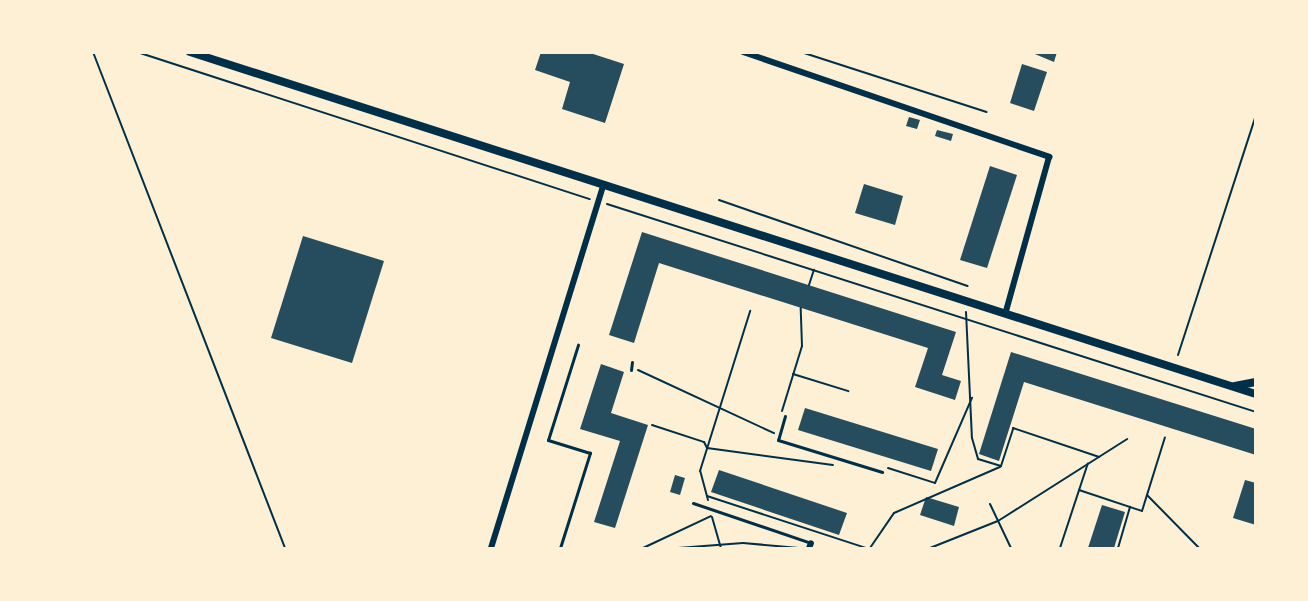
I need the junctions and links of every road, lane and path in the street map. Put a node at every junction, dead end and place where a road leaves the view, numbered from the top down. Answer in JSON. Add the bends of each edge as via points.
{"nodes":[{"id":1,"x":93,"y":52,"type":"edge"},
{"id":2,"x":137,"y":52,"type":"edge"},
{"id":3,"x":190,"y":52,"type":"edge"},
{"id":4,"x":743,"y":52,"type":"edge"},
{"id":5,"x":801,"y":52,"type":"edge"},
{"id":6,"x":987,"y":112,"type":"dead end"},
{"id":7,"x":1256,"y":115,"type":"edge"},
{"id":8,"x":604,"y":184,"type":"junction"},
{"id":9,"x":719,"y":200,"type":"dead end"},
{"id":10,"x":599,"y":202,"type":"junction"},
{"id":11,"x":813,"y":270,"type":"junction"},
{"id":12,"x":809,"y":285,"type":"dead end"},
{"id":13,"x":968,"y":286,"type":"dead end"},
{"id":14,"x":965,"y":299,"type":"junction"},
{"id":15,"x":801,"y":308,"type":"dead end"},
{"id":16,"x":750,"y":311,"type":"dead end"},
{"id":17,"x":1006,"y":311,"type":"junction"},
{"id":18,"x":967,"y":318,"type":"junction"},
{"id":19,"x":578,"y":345,"type":"dead end"},
{"id":20,"x":1178,"y":355,"type":"dead end"},
{"id":21,"x":632,"y":362,"type":"dead end"},
{"id":22,"x":632,"y":368,"type":"joint"},
{"id":23,"x":793,"y":374,"type":"junction"},
{"id":24,"x":1256,"y":382,"type":"edge"},
{"id":25,"x":1234,"y":387,"type":"junction"},
{"id":26,"x":848,"y":391,"type":"dead end"},
{"id":27,"x":1256,"y":394,"type":"edge"},
{"id":28,"x":972,"y":398,"type":"junction"},
{"id":29,"x":719,"y":407,"type":"junction"},
{"id":30,"x":1256,"y":412,"type":"edge"},
{"id":31,"x":783,"y":415,"type":"joint"},
{"id":32,"x":778,"y":423,"type":"dead end"},
{"id":33,"x":652,"y":425,"type":"dead end"},
{"id":34,"x":777,"y":434,"type":"junction"},
{"id":35,"x":1165,"y":437,"type":"dead end"},
{"id":36,"x":1127,"y":438,"type":"dead end"},
{"id":37,"x":707,"y":448,"type":"junction"},
{"id":38,"x":1099,"y":457,"type":"junction"},
{"id":39,"x":1088,"y":463,"type":"junction"},
{"id":40,"x":879,"y":465,"type":"dead end"},
{"id":41,"x":835,"y":466,"type":"dead end"},
{"id":42,"x":1001,"y":466,"type":"junction"},
{"id":43,"x":882,"y":472,"type":"dead end"},
{"id":44,"x":1079,"y":490,"type":"junction"},
{"id":45,"x":1147,"y":495,"type":"junction"},
{"id":46,"x":707,"y":496,"type":"junction"},
{"id":47,"x":693,"y":503,"type":"dead end"},
{"id":48,"x":990,"y":504,"type":"dead end"},
{"id":49,"x":1130,"y":507,"type":"junction"},
{"id":50,"x":711,"y":509,"type":"junction"},
{"id":51,"x":711,"y":515,"type":"junction"},
{"id":52,"x":998,"y":520,"type":"junction"},
{"id":53,"x":719,"y":544,"type":"junction"},
{"id":54,"x":810,"y":546,"type":"edge"},
{"id":55,"x":285,"y":549,"type":"edge"},
{"id":56,"x":491,"y":549,"type":"edge"},
{"id":57,"x":560,"y":549,"type":"edge"},
{"id":58,"x":644,"y":549,"type":"edge"},
{"id":59,"x":678,"y":549,"type":"edge"},
{"id":60,"x":721,"y":549,"type":"edge"},
{"id":61,"x":799,"y":549,"type":"edge"},
{"id":62,"x":868,"y":549,"type":"edge"},
{"id":63,"x":930,"y":549,"type":"edge"},
{"id":64,"x":1011,"y":549,"type":"edge"},
{"id":65,"x":1060,"y":549,"type":"edge"},
{"id":66,"x":1118,"y":549,"type":"edge"},
{"id":67,"x":1199,"y":549,"type":"edge"}],
"edges":[{"from":1,"to":55,"type":"path"},
{"from":2,"to":10,"type":"path"},
{"from":3,"to":8,"type":"street"},
{"from":4,"to":17,"type":"street","via":[[1049,157]]},
{"from":5,"to":6,"type":"path"},
{"from":7,"to":20,"type":"path"},
{"from":8,"to":10,"type":"street"},
{"from":8,"to":14,"type":"street"},
{"from":9,"to":13,"type":"path"},
{"from":10,"to":11,"type":"path"},
{"from":10,"to":56,"type":"street"},
{"from":11,"to":12,"type":"path"},
{"from":11,"to":18,"type":"path"},
{"from":14,"to":17,"type":"street"},
{"from":14,"to":18,"type":"path"},
{"from":15,"to":23,"type":"path","via":[[802,346]]},
{"from":16,"to":29,"type":"path"},
{"from":17,"to":25,"type":"street"},
{"from":18,"to":28,"type":"path"},
{"from":18,"to":30,"type":"path"},
{"from":19,"to":57,"type":"lane","via":[[548,440],[590,453]]},
{"from":21,"to":22,"type":"lane"},
{"from":22,"to":29,"type":"path"},
{"from":23,"to":26,"type":"path"},
{"from":23,"to":31,"type":"path"},
{"from":24,"to":25,"type":"street"},
{"from":25,"to":27,"type":"street"},
{"from":28,"to":40,"type":"path","via":[[935,483]]},
{"from":28,"to":42,"type":"path","via":[[978,459]]},
{"from":29,"to":34,"type":"path"},
{"from":29,"to":37,"type":"path"},
{"from":31,"to":34,"type":"lane"},
{"from":32,"to":34,"type":"path"},
{"from":33,"to":37,"type":"path","via":[[704,442]]},
{"from":34,"to":43,"type":"lane","via":[[778,440]]},
{"from":35,"to":45,"type":"path"},
{"from":36,"to":38,"type":"path"},
{"from":37,"to":41,"type":"path"},
{"from":37,"to":46,"type":"path","via":[[700,471]]},
{"from":38,"to":39,"type":"path"},
{"from":38,"to":42,"type":"path","via":[[1013,428]]},
{"from":39,"to":44,"type":"path"},
{"from":39,"to":52,"type":"path"},
{"from":42,"to":62,"type":"path","via":[[894,513]]},
{"from":44,"to":49,"type":"path"},
{"from":44,"to":65,"type":"path"},
{"from":45,"to":49,"type":"path","via":[[1142,511]]},
{"from":45,"to":67,"type":"path"},
{"from":46,"to":50,"type":"path"},
{"from":46,"to":62,"type":"path"},
{"from":47,"to":50,"type":"lane"},
{"from":48,"to":52,"type":"path"},
{"from":49,"to":66,"type":"path"},
{"from":50,"to":51,"type":"path"},
{"from":50,"to":54,"type":"lane"},
{"from":51,"to":53,"type":"path"},
{"from":51,"to":58,"type":"path"},
{"from":52,"to":63,"type":"path"},
{"from":52,"to":64,"type":"path"},
{"from":53,"to":59,"type":"path"},
{"from":53,"to":60,"type":"path"},
{"from":53,"to":61,"type":"path"}]}
